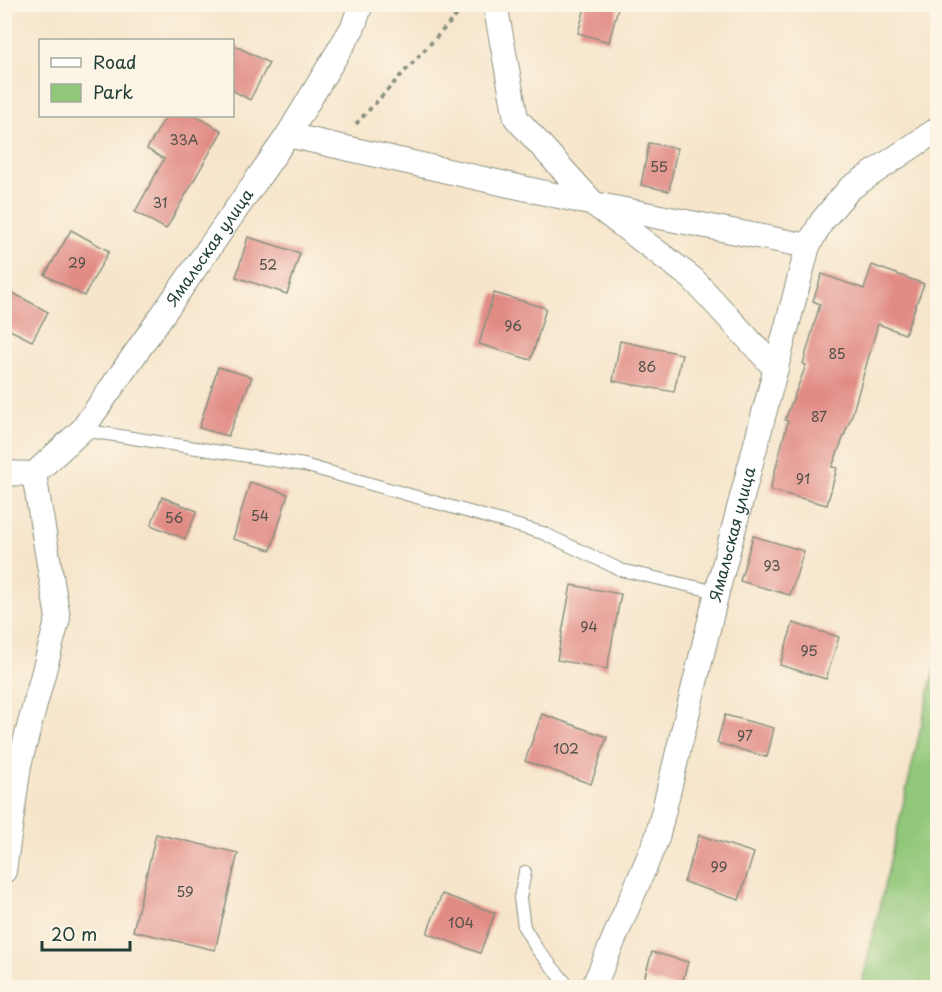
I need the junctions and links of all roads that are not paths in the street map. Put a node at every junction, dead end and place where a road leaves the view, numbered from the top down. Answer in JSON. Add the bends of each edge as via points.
{"nodes":[{"id":1,"x":361,"y":4,"type":"edge"},
{"id":2,"x":495,"y":4,"type":"edge"},
{"id":3,"x":938,"y":129,"type":"edge"},
{"id":4,"x":288,"y":135,"type":"junction"},
{"id":5,"x":594,"y":204,"type":"junction"},
{"id":6,"x":808,"y":246,"type":"junction"},
{"id":7,"x":776,"y":369,"type":"junction"},
{"id":8,"x":82,"y":430,"type":"junction"},
{"id":9,"x":4,"y":473,"type":"edge"},
{"id":10,"x":34,"y":474,"type":"junction"},
{"id":11,"x":717,"y":592,"type":"junction"},
{"id":12,"x":4,"y":871,"type":"edge"},
{"id":13,"x":525,"y":872,"type":"dead end"},
{"id":14,"x":570,"y":987,"type":"edge"},
{"id":15,"x":593,"y":987,"type":"edge"}],
"edges":[{"from":1,"to":4,"type":"street","name":"Ямальская улица","via":[[353,27]]},
{"from":2,"to":5,"type":"street","via":[[516,118]]},
{"from":3,"to":6,"type":"street","name":"Ямальская улица","via":[[849,189],[822,221]]},
{"from":4,"to":5,"type":"street"},
{"from":4,"to":8,"type":"street","name":"Ямальская улица"},
{"from":5,"to":6,"type":"street"},
{"from":5,"to":7,"type":"street","via":[[693,279]]},
{"from":6,"to":7,"type":"street","name":"Ямальская улица"},
{"from":7,"to":11,"type":"street","name":"Ямальская улица"},
{"from":8,"to":10,"type":"street","name":"Ямальская улица"},
{"from":8,"to":11,"type":"lane","via":[[304,465],[543,533],[621,570]]},
{"from":9,"to":10,"type":"street"},
{"from":10,"to":12,"type":"street","via":[[58,618],[19,765]]},
{"from":11,"to":15,"type":"street","name":"Ямальская улица","via":[[657,838]]},
{"from":13,"to":14,"type":"lane","via":[[520,898],[524,927],[537,949]]}]}
